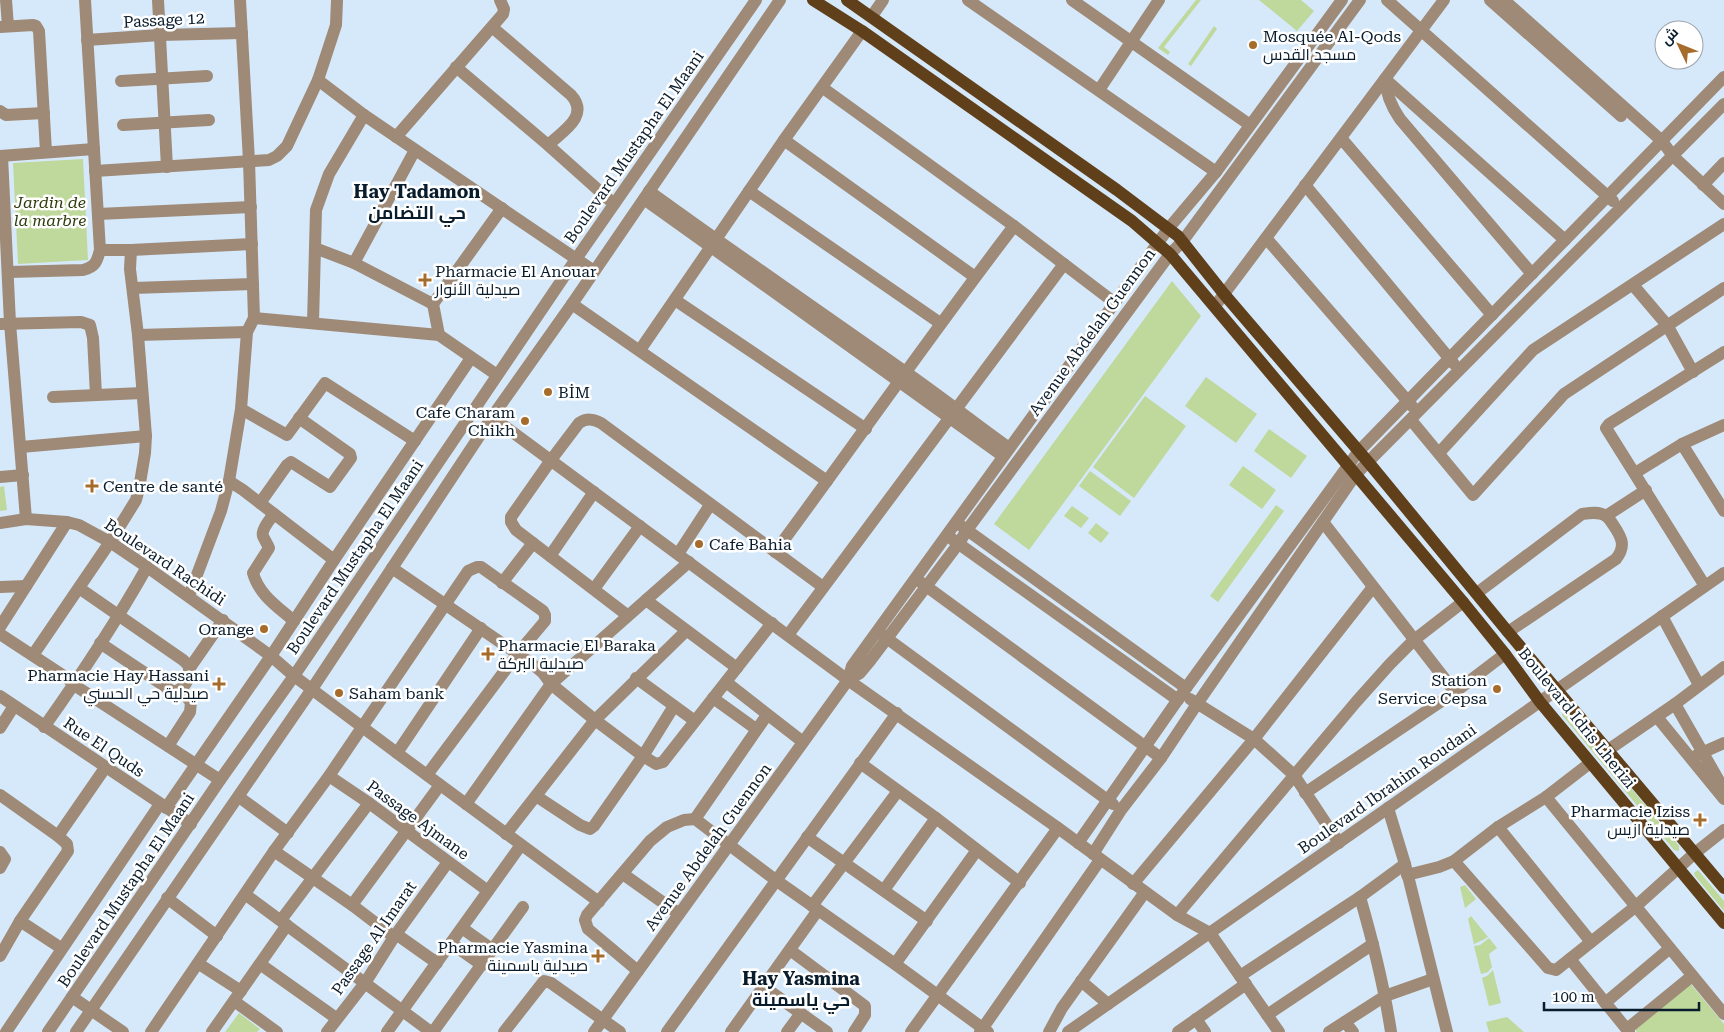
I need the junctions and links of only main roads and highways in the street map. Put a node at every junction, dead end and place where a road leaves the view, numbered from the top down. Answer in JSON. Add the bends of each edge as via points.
{"nodes":[{"id":1,"x":813,"y":0,"type":"edge"},
{"id":2,"x":847,"y":0,"type":"edge"},
{"id":3,"x":871,"y":16,"type":"junction"},
{"id":4,"x":861,"y":31,"type":"junction"},
{"id":5,"x":1724,"y":888,"type":"edge"},
{"id":6,"x":1724,"y":923,"type":"edge"}],
"edges":[{"from":1,"to":4,"type":"main road","name":"Boulevard Idris Lherizi"},
{"from":2,"to":3,"type":"main road","name":"Boulevard Idris Lherizi"},
{"from":3,"to":4,"type":"main road"},
{"from":3,"to":4,"type":"main road"},
{"from":3,"to":5,"type":"main road","name":"Boulevard Idris Lherizi","via":[[1117,190],[1182,242]]},
{"from":4,"to":6,"type":"main road","name":"Boulevard Idris Lherizi","via":[[1132,221],[1170,254],[1463,602],[1540,702]]}]}
